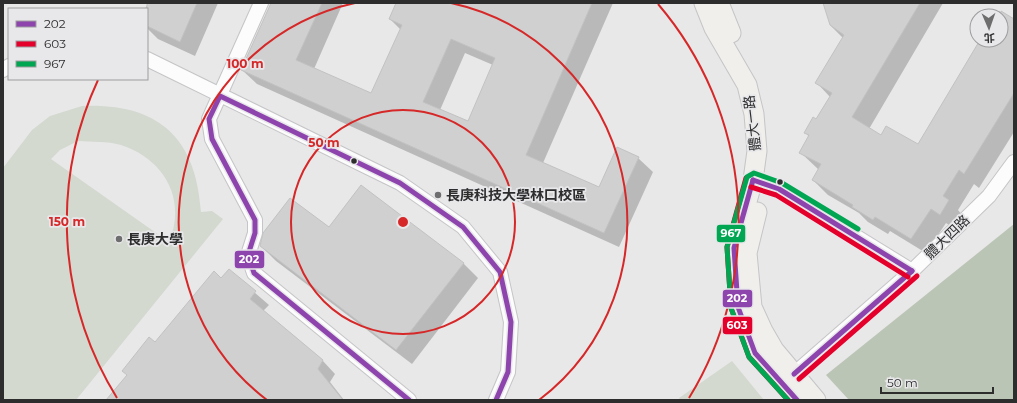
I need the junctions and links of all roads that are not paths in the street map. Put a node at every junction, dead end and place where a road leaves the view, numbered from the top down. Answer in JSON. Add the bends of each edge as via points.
{"nodes":[{"id":1,"x":261,"y":3,"type":"edge"},
{"id":2,"x":704,"y":3,"type":"edge"},
{"id":3,"x":718,"y":3,"type":"edge"},
{"id":4,"x":148,"y":60,"type":"edge"},
{"id":5,"x":220,"y":96,"type":"junction"},
{"id":6,"x":1014,"y":162,"type":"edge"},
{"id":7,"x":759,"y":182,"type":"junction"},
{"id":8,"x":912,"y":271,"type":"junction"},
{"id":9,"x":788,"y":379,"type":"junction"},
{"id":10,"x":410,"y":400,"type":"edge"},
{"id":11,"x":496,"y":400,"type":"edge"},
{"id":12,"x":797,"y":400,"type":"edge"},
{"id":13,"x":816,"y":400,"type":"edge"}],
"edges":[{"from":1,"to":5,"type":"street"},
{"from":2,"to":7,"type":"street","name":"體大一路","via":[[714,28],[747,85],[754,114]]},
{"from":3,"to":7,"type":"street","name":"體大一路","via":[[728,27],[759,83],[769,151]]},
{"from":4,"to":5,"type":"street"},
{"from":5,"to":10,"type":"street","via":[[209,119],[212,139],[255,220],[255,233],[248,254],[254,273]]},
{"from":5,"to":11,"type":"street","via":[[400,183],[463,227],[500,272],[511,322],[508,372]]},
{"from":6,"to":8,"type":"street","name":"體大四路","via":[[989,196]]},
{"from":7,"to":8,"type":"street","via":[[779,188]]},
{"from":7,"to":9,"type":"street","name":"體大一路","via":[[747,253],[752,307]]},
{"from":8,"to":9,"type":"street","name":"體大四路"},
{"from":9,"to":12,"type":"street","name":"體大一路"},
{"from":9,"to":13,"type":"street","name":"體大一路"}]}
